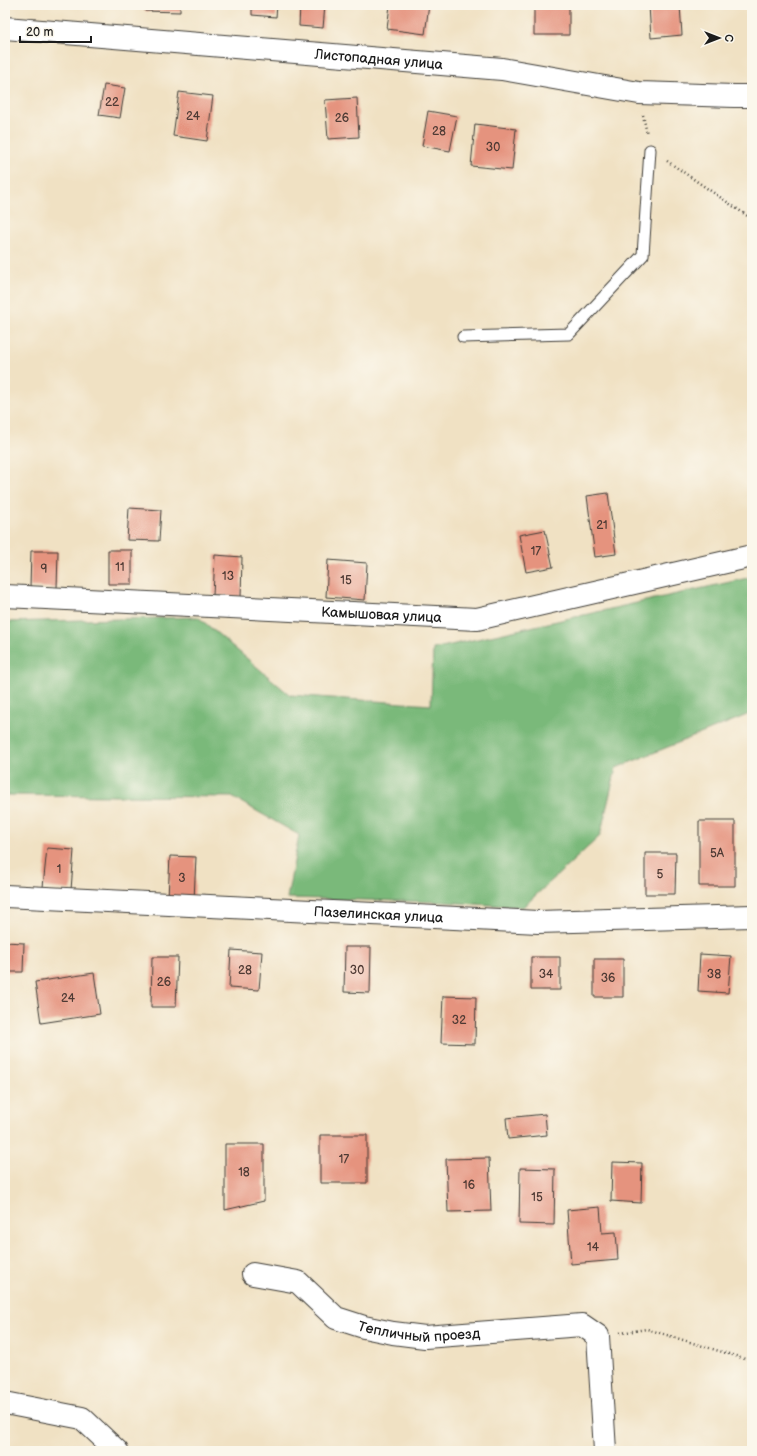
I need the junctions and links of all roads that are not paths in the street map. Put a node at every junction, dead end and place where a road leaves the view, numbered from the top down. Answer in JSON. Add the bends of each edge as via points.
{"nodes":[{"id":1,"x":5,"y":28,"type":"edge"},
{"id":2,"x":752,"y":96,"type":"edge"},
{"id":3,"x":650,"y":150,"type":"road end"},
{"id":4,"x":463,"y":337,"type":"dead end"},
{"id":5,"x":752,"y":556,"type":"edge"},
{"id":6,"x":5,"y":596,"type":"edge"},
{"id":7,"x":5,"y":896,"type":"edge"},
{"id":8,"x":752,"y":916,"type":"edge"},
{"id":9,"x":253,"y":1274,"type":"dead end"},
{"id":10,"x":5,"y":1403,"type":"edge"},
{"id":11,"x":117,"y":1451,"type":"edge"},
{"id":12,"x":605,"y":1451,"type":"edge"}],
"edges":[{"from":1,"to":2,"type":"street","name":"Листопадная улица","via":[[502,70],[639,93]]},
{"from":3,"to":4,"type":"lane","via":[[643,255],[569,334]]},
{"from":5,"to":6,"type":"street","name":"Камышовая улица","via":[[477,619]]},
{"from":7,"to":8,"type":"street","name":"Пазелинская улица","via":[[538,922]]},
{"from":9,"to":12,"type":"street","name":"Тепличный проезд","via":[[298,1282],[336,1318],[393,1333],[425,1337],[582,1325],[598,1336]]},
{"from":10,"to":11,"type":"street","via":[[82,1418]]}]}
